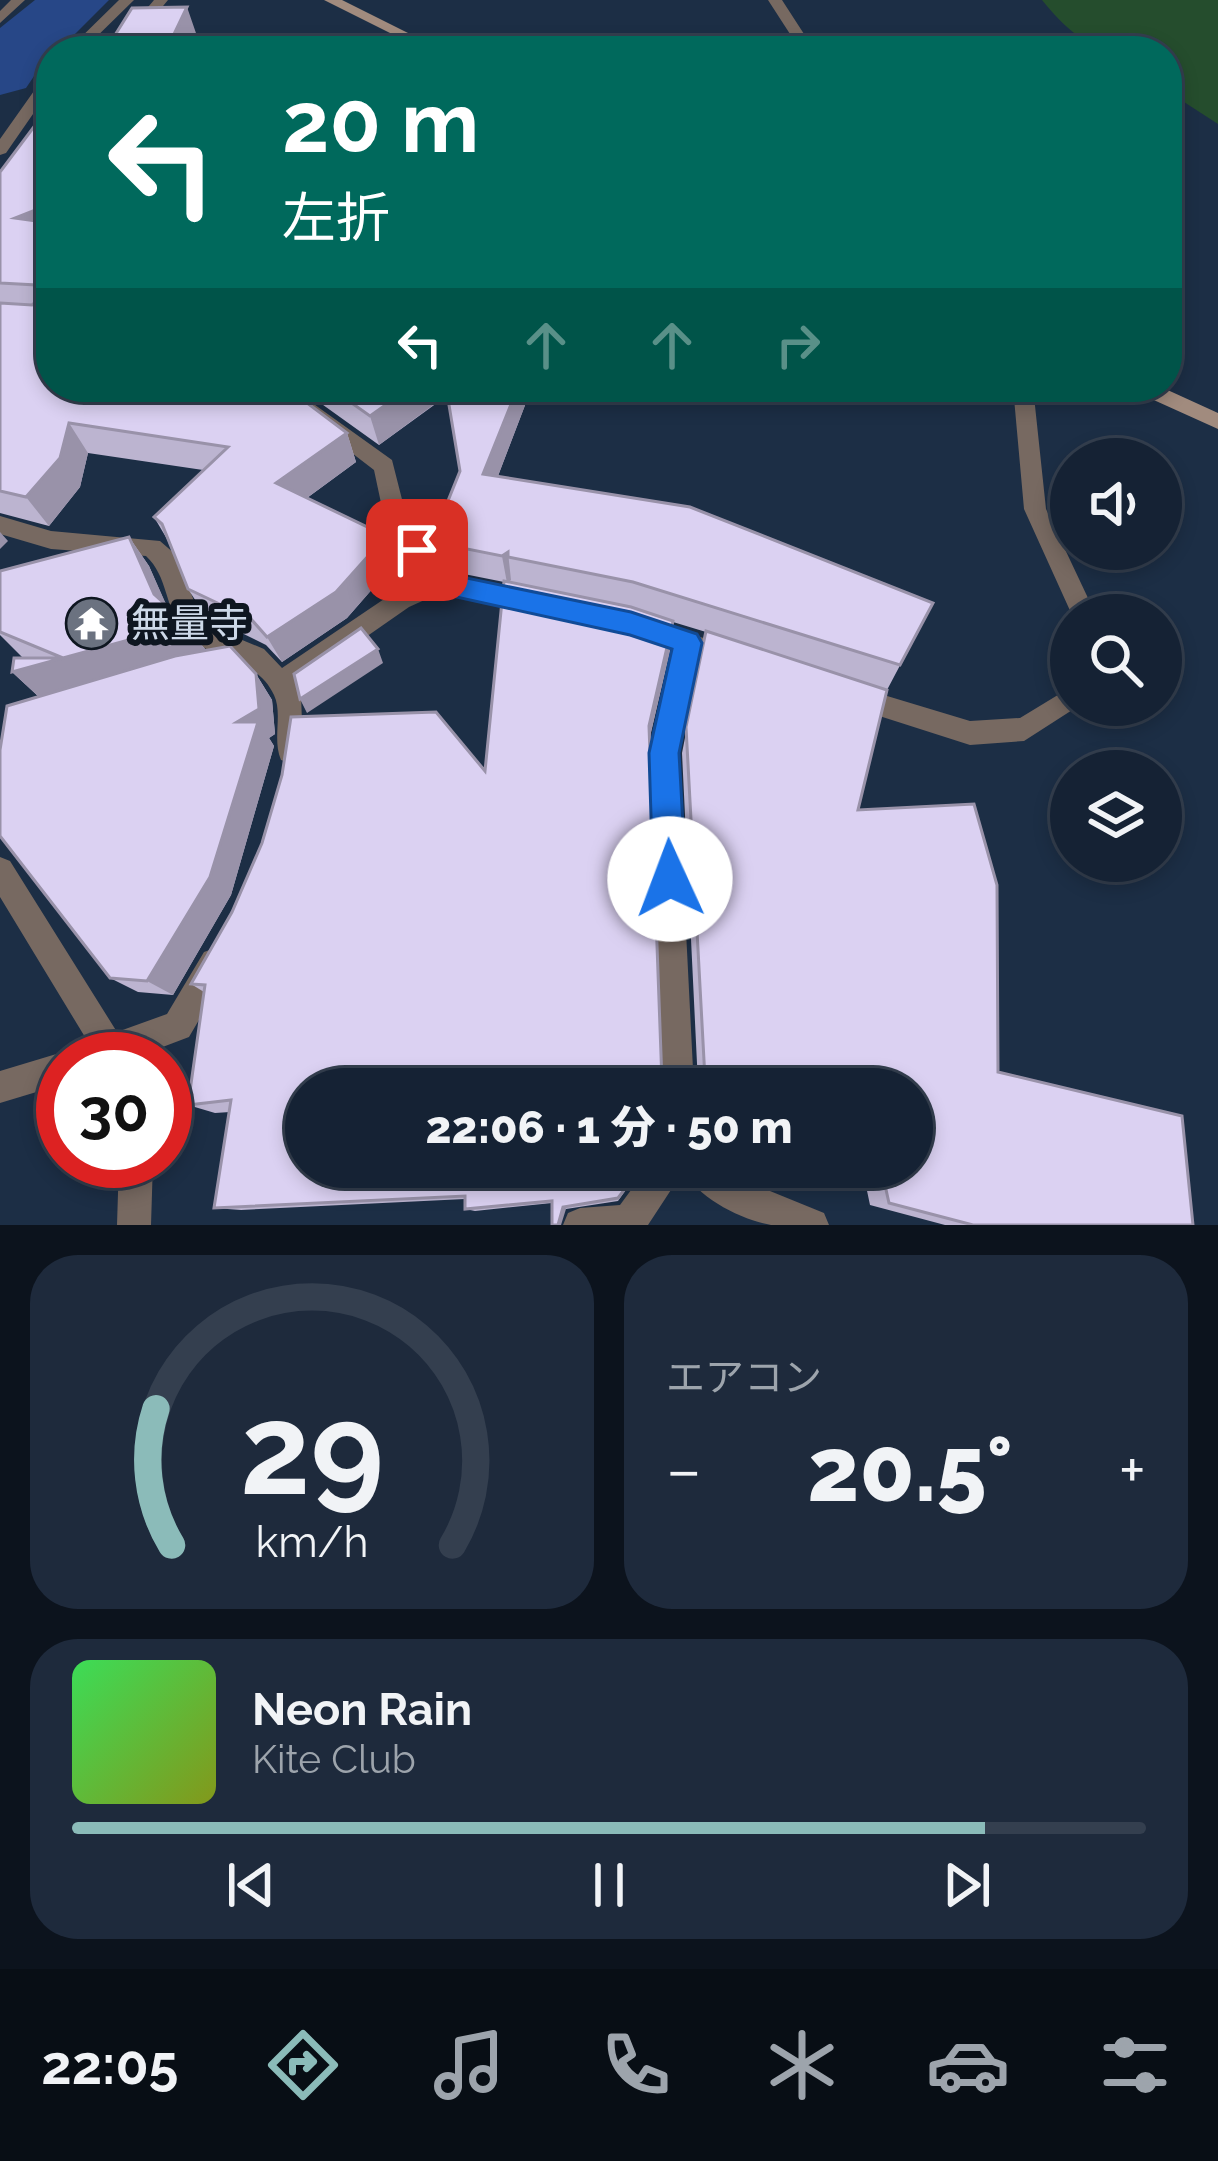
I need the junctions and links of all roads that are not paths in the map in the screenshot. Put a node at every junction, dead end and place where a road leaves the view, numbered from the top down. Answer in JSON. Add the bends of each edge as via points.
{"nodes":[{"id":1,"x":18,"y":0,"type":"edge"},
{"id":2,"x":127,"y":0,"type":"edge"},
{"id":3,"x":161,"y":0,"type":"edge"},
{"id":4,"x":331,"y":0,"type":"edge"},
{"id":5,"x":775,"y":0,"type":"edge"},
{"id":6,"x":0,"y":19,"type":"edge"},
{"id":7,"x":90,"y":36,"type":"edge"},
{"id":8,"x":131,"y":36,"type":"edge"},
{"id":9,"x":405,"y":36,"type":"edge"},
{"id":10,"x":798,"y":36,"type":"edge"},
{"id":11,"x":36,"y":98,"type":"edge"},
{"id":12,"x":0,"y":150,"type":"edge"},
{"id":13,"x":297,"y":402,"type":"edge"},
{"id":14,"x":1024,"y":402,"type":"edge"},
{"id":15,"x":1175,"y":402,"type":"edge"},
{"id":16,"x":1218,"y":422,"type":"edge"},
{"id":17,"x":0,"y":525,"type":"edge"},
{"id":18,"x":439,"y":583,"type":"junction"},
{"id":19,"x":1074,"y":594,"type":"edge"},
{"id":20,"x":567,"y":610,"type":"edge"},
{"id":21,"x":609,"y":619,"type":"edge"},
{"id":22,"x":688,"y":643,"type":"junction"},
{"id":23,"x":255,"y":656,"type":"junction"},
{"id":24,"x":214,"y":663,"type":"edge"},
{"id":25,"x":750,"y":663,"type":"edge"},
{"id":26,"x":280,"y":682,"type":"junction"},
{"id":27,"x":838,"y":691,"type":"edge"},
{"id":28,"x":1050,"y":712,"type":"edge"},
{"id":29,"x":285,"y":777,"type":"edge"},
{"id":30,"x":0,"y":871,"type":"edge"},
{"id":31,"x":226,"y":943,"type":"edge"},
{"id":32,"x":91,"y":1032,"type":"edge"},
{"id":33,"x":163,"y":1032,"type":"edge"},
{"id":34,"x":677,"y":1068,"type":"edge"},
{"id":35,"x":36,"y":1076,"type":"edge"},
{"id":36,"x":0,"y":1087,"type":"edge"},
{"id":37,"x":135,"y":1188,"type":"edge"},
{"id":38,"x":653,"y":1188,"type":"edge"},
{"id":39,"x":724,"y":1188,"type":"edge"},
{"id":40,"x":134,"y":1225,"type":"edge"},
{"id":41,"x":580,"y":1225,"type":"edge"},
{"id":42,"x":812,"y":1225,"type":"edge"}],
"edges":[{"from":1,"to":6,"type":"street"},
{"from":2,"to":7,"type":"street"},
{"from":3,"to":8,"type":"street"},
{"from":4,"to":9,"type":"main road"},
{"from":5,"to":10,"type":"street"},
{"from":11,"to":12,"type":"street"},
{"from":13,"to":18,"type":"street","via":[[384,466],[395,517]]},
{"from":14,"to":19,"type":"street","via":[[1035,509]]},
{"from":15,"to":16,"type":"main road"},
{"from":17,"to":23,"type":"street","via":[[51,540],[152,548],[167,561],[191,624]]},
{"from":18,"to":20,"type":"street"},
{"from":18,"to":26,"type":"street"},
{"from":21,"to":22,"type":"street"},
{"from":22,"to":25,"type":"street"},
{"from":22,"to":34,"type":"street","via":[[664,753]]},
{"from":23,"to":24,"type":"street"},
{"from":23,"to":26,"type":"street"},
{"from":26,"to":29,"type":"street","via":[[292,740]]},
{"from":27,"to":28,"type":"street","via":[[970,733],[1024,729]]},
{"from":30,"to":32,"type":"street"},
{"from":31,"to":33,"type":"street","via":[[178,1026]]},
{"from":35,"to":36,"type":"street"},
{"from":37,"to":40,"type":"street"},
{"from":38,"to":41,"type":"street","via":[[628,1222]]},
{"from":39,"to":42,"type":"street"}]}
